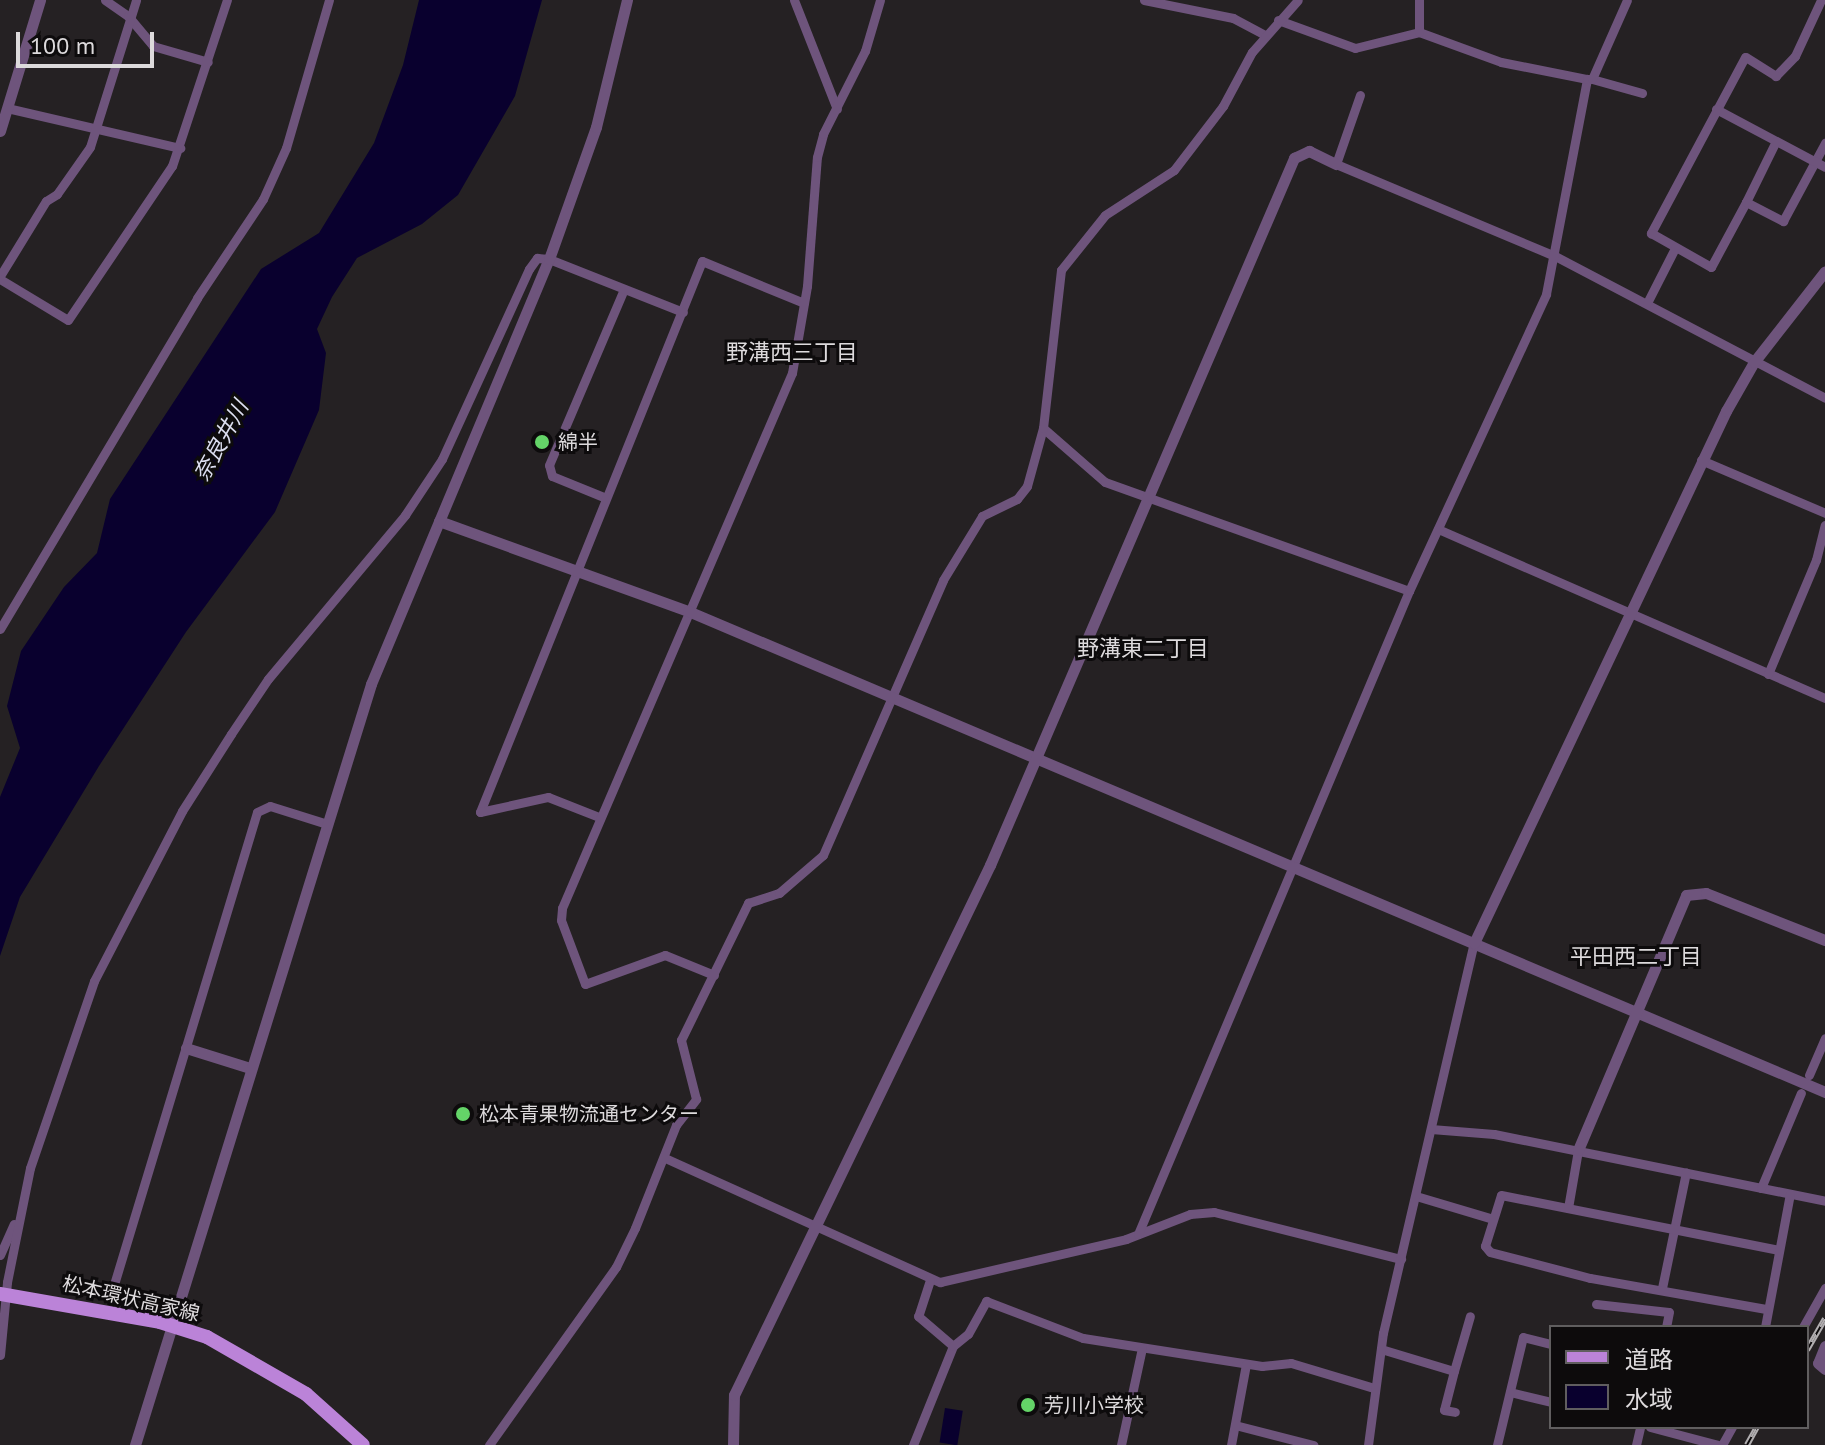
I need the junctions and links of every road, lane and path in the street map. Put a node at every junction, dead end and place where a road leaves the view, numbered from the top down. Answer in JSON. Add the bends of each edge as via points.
{"nodes":[{"id":1,"x":40,"y":0,"type":"edge"},
{"id":2,"x":105,"y":0,"type":"edge"},
{"id":3,"x":136,"y":0,"type":"edge"},
{"id":4,"x":227,"y":0,"type":"edge"},
{"id":5,"x":329,"y":0,"type":"edge"},
{"id":6,"x":627,"y":0,"type":"edge"},
{"id":7,"x":794,"y":0,"type":"edge"},
{"id":8,"x":880,"y":0,"type":"edge"},
{"id":9,"x":1144,"y":0,"type":"edge"},
{"id":10,"x":1298,"y":0,"type":"edge"},
{"id":11,"x":1419,"y":0,"type":"edge"},
{"id":12,"x":1627,"y":0,"type":"edge"},
{"id":13,"x":1821,"y":0,"type":"edge"},
{"id":14,"x":128,"y":16,"type":"junction"},
{"id":15,"x":1278,"y":20,"type":"junction"},
{"id":16,"x":1419,"y":32,"type":"junction"},
{"id":17,"x":1265,"y":35,"type":"junction"},
{"id":18,"x":208,"y":62,"type":"junction"},
{"id":19,"x":1590,"y":79,"type":"junction"},
{"id":20,"x":1642,"y":93,"type":"dead end"},
{"id":21,"x":1360,"y":95,"type":"dead end"},
{"id":22,"x":837,"y":109,"type":"junction"},
{"id":23,"x":1716,"y":109,"type":"junction"},
{"id":24,"x":4,"y":110,"type":"edge"},
{"id":25,"x":94,"y":129,"type":"junction"},
{"id":26,"x":0,"y":131,"type":"edge"},
{"id":27,"x":1776,"y":141,"type":"junction"},
{"id":28,"x":1825,"y":143,"type":"edge"},
{"id":29,"x":180,"y":148,"type":"junction"},
{"id":30,"x":1336,"y":164,"type":"junction"},
{"id":31,"x":1820,"y":165,"type":"edge"},
{"id":32,"x":1746,"y":202,"type":"junction"},
{"id":33,"x":1675,"y":248,"type":"junction"},
{"id":34,"x":1555,"y":256,"type":"junction"},
{"id":35,"x":549,"y":259,"type":"junction"},
{"id":36,"x":1825,"y":271,"type":"edge"},
{"id":37,"x":0,"y":277,"type":"edge"},
{"id":38,"x":624,"y":289,"type":"junction"},
{"id":39,"x":804,"y":303,"type":"junction"},
{"id":40,"x":1647,"y":303,"type":"junction"},
{"id":41,"x":683,"y":312,"type":"junction"},
{"id":42,"x":1754,"y":362,"type":"junction"},
{"id":43,"x":1825,"y":398,"type":"edge"},
{"id":44,"x":1043,"y":428,"type":"junction"},
{"id":45,"x":1701,"y":460,"type":"junction"},
{"id":46,"x":606,"y":498,"type":"junction"},
{"id":47,"x":1149,"y":498,"type":"junction"},
{"id":48,"x":1825,"y":513,"type":"edge"},
{"id":49,"x":439,"y":521,"type":"junction"},
{"id":50,"x":1825,"y":525,"type":"edge"},
{"id":51,"x":1438,"y":529,"type":"junction"},
{"id":52,"x":577,"y":570,"type":"junction"},
{"id":53,"x":1409,"y":591,"type":"junction"},
{"id":54,"x":688,"y":611,"type":"junction"},
{"id":55,"x":1628,"y":613,"type":"junction"},
{"id":56,"x":0,"y":629,"type":"edge"},
{"id":57,"x":1768,"y":674,"type":"junction"},
{"id":58,"x":894,"y":698,"type":"junction"},
{"id":59,"x":1825,"y":698,"type":"edge"},
{"id":60,"x":1037,"y":760,"type":"junction"},
{"id":61,"x":599,"y":817,"type":"junction"},
{"id":62,"x":324,"y":823,"type":"junction"},
{"id":63,"x":1293,"y":866,"type":"junction"},
{"id":64,"x":1825,"y":940,"type":"edge"},
{"id":65,"x":1474,"y":943,"type":"junction"},
{"id":66,"x":714,"y":975,"type":"junction"},
{"id":67,"x":1637,"y":1011,"type":"junction"},
{"id":68,"x":1825,"y":1038,"type":"edge"},
{"id":69,"x":186,"y":1048,"type":"junction"},
{"id":70,"x":250,"y":1068,"type":"junction"},
{"id":71,"x":1809,"y":1075,"type":"dead end"},
{"id":72,"x":1825,"y":1092,"type":"edge"},
{"id":73,"x":1801,"y":1093,"type":"dead end"},
{"id":74,"x":1431,"y":1129,"type":"junction"},
{"id":75,"x":1578,"y":1150,"type":"junction"},
{"id":76,"x":665,"y":1158,"type":"junction"},
{"id":77,"x":1686,"y":1172,"type":"junction"},
{"id":78,"x":1761,"y":1188,"type":"junction"},
{"id":79,"x":1790,"y":1194,"type":"junction"},
{"id":80,"x":1416,"y":1196,"type":"junction"},
{"id":81,"x":1825,"y":1201,"type":"edge"},
{"id":82,"x":1568,"y":1208,"type":"junction"},
{"id":83,"x":20,"y":1214,"type":"junction"},
{"id":84,"x":1493,"y":1219,"type":"junction"},
{"id":85,"x":814,"y":1222,"type":"junction"},
{"id":86,"x":1675,"y":1230,"type":"junction"},
{"id":87,"x":1138,"y":1234,"type":"junction"},
{"id":88,"x":1778,"y":1250,"type":"junction"},
{"id":89,"x":0,"y":1255,"type":"edge"},
{"id":90,"x":1401,"y":1259,"type":"junction"},
{"id":91,"x":930,"y":1280,"type":"junction"},
{"id":92,"x":1662,"y":1288,"type":"junction"},
{"id":93,"x":1825,"y":1288,"type":"edge"},
{"id":94,"x":112,"y":1291,"type":"dead end"},
{"id":95,"x":3,"y":1294,"type":"edge"},
{"id":96,"x":1596,"y":1304,"type":"dead end"},
{"id":97,"x":1766,"y":1309,"type":"junction"},
{"id":98,"x":1470,"y":1316,"type":"dead end"},
{"id":99,"x":171,"y":1325,"type":"junction"},
{"id":100,"x":1666,"y":1325,"type":"edge"},
{"id":101,"x":1765,"y":1325,"type":"edge"},
{"id":102,"x":1804,"y":1325,"type":"edge"},
{"id":103,"x":1549,"y":1344,"type":"edge"},
{"id":104,"x":953,"y":1346,"type":"junction"},
{"id":105,"x":1825,"y":1346,"type":"edge"},
{"id":106,"x":1142,"y":1348,"type":"junction"},
{"id":107,"x":1381,"y":1349,"type":"junction"},
{"id":108,"x":0,"y":1355,"type":"edge"},
{"id":109,"x":1246,"y":1364,"type":"junction"},
{"id":110,"x":1825,"y":1369,"type":"edge"},
{"id":111,"x":1454,"y":1371,"type":"junction"},
{"id":112,"x":1374,"y":1388,"type":"junction"},
{"id":113,"x":1510,"y":1392,"type":"junction"},
{"id":114,"x":1549,"y":1402,"type":"edge"},
{"id":115,"x":1455,"y":1412,"type":"dead end"},
{"id":116,"x":1235,"y":1425,"type":"junction"},
{"id":117,"x":1658,"y":1429,"type":"edge"},
{"id":118,"x":1301,"y":1444,"type":"edge"},
{"id":119,"x":135,"y":1445,"type":"edge"},
{"id":120,"x":363,"y":1445,"type":"edge"},
{"id":121,"x":489,"y":1445,"type":"edge"},
{"id":122,"x":733,"y":1445,"type":"edge"},
{"id":123,"x":913,"y":1445,"type":"edge"},
{"id":124,"x":1121,"y":1445,"type":"edge"},
{"id":125,"x":1231,"y":1445,"type":"edge"},
{"id":126,"x":1313,"y":1445,"type":"edge"},
{"id":127,"x":1368,"y":1445,"type":"edge"},
{"id":128,"x":1497,"y":1445,"type":"edge"},
{"id":129,"x":1720,"y":1445,"type":"edge"}],
"edges":[{"from":1,"to":24,"type":"street"},
{"from":2,"to":14,"type":"street"},
{"from":3,"to":14,"type":"street"},
{"from":4,"to":18,"type":"street"},
{"from":5,"to":56,"type":"street","via":[[286,148],[263,199],[197,298]]},
{"from":6,"to":35,"type":"street","via":[[596,127]]},
{"from":7,"to":22,"type":"street"},
{"from":8,"to":22,"type":"street","via":[[865,51]]},
{"from":9,"to":17,"type":"street","via":[[1233,18]]},
{"from":10,"to":15,"type":"street"},
{"from":11,"to":16,"type":"street"},
{"from":12,"to":19,"type":"street"},
{"from":13,"to":23,"type":"street","via":[[1795,56],[1776,76],[1745,57]]},
{"from":14,"to":18,"type":"street","via":[[153,46]]},
{"from":14,"to":25,"type":"street"},
{"from":15,"to":16,"type":"street","via":[[1355,48]]},
{"from":15,"to":17,"type":"street"},
{"from":16,"to":19,"type":"street","via":[[1501,62]]},
{"from":17,"to":44,"type":"street","via":[[1223,106],[1181,162],[1093,225],[1061,270]]},
{"from":18,"to":29,"type":"street"},
{"from":19,"to":20,"type":"street"},
{"from":19,"to":34,"type":"street"},
{"from":21,"to":30,"type":"street"},
{"from":22,"to":39,"type":"street","via":[[817,157]]},
{"from":23,"to":27,"type":"street"},
{"from":23,"to":33,"type":"street","via":[[1651,233]]},
{"from":24,"to":25,"type":"street"},
{"from":24,"to":26,"type":"street"},
{"from":25,"to":29,"type":"street"},
{"from":25,"to":37,"type":"street","via":[[90,147],[57,194],[46,201]]},
{"from":27,"to":31,"type":"street"},
{"from":27,"to":32,"type":"street"},
{"from":28,"to":31,"type":"street"},
{"from":29,"to":37,"type":"street","via":[[68,320]]},
{"from":30,"to":34,"type":"street"},
{"from":30,"to":47,"type":"street","via":[[1309,151],[1294,158]]},
{"from":31,"to":32,"type":"street","via":[[1783,221]]},
{"from":32,"to":33,"type":"street","via":[[1711,267]]},
{"from":33,"to":40,"type":"street"},
{"from":34,"to":40,"type":"street"},
{"from":34,"to":51,"type":"street","via":[[1546,294]]},
{"from":35,"to":38,"type":"street"},
{"from":35,"to":49,"type":"street"},
{"from":35,"to":83,"type":"street","via":[[537,258],[524,279],[442,459],[412,504],[268,679],[182,811],[94,981],[48,1104]]},
{"from":36,"to":42,"type":"street"},
{"from":38,"to":41,"type":"street"},
{"from":38,"to":46,"type":"street","via":[[549,465],[552,476]]},
{"from":39,"to":41,"type":"street","via":[[702,261]]},
{"from":39,"to":54,"type":"street","via":[[792,373]]},
{"from":40,"to":42,"type":"street"},
{"from":41,"to":46,"type":"street"},
{"from":42,"to":43,"type":"street"},
{"from":42,"to":45,"type":"street"},
{"from":44,"to":47,"type":"street","via":[[1105,482]]},
{"from":44,"to":58,"type":"street","via":[[1027,486],[1017,499],[982,516],[943,580]]},
{"from":45,"to":48,"type":"street"},
{"from":45,"to":55,"type":"street"},
{"from":46,"to":52,"type":"street"},
{"from":47,"to":53,"type":"street"},
{"from":47,"to":60,"type":"street"},
{"from":49,"to":52,"type":"street"},
{"from":49,"to":62,"type":"street","via":[[371,684]]},
{"from":50,"to":57,"type":"street","via":[[1816,560]]},
{"from":51,"to":53,"type":"street"},
{"from":51,"to":55,"type":"street"},
{"from":52,"to":54,"type":"street"},
{"from":52,"to":61,"type":"street","via":[[480,812],[548,797]]},
{"from":53,"to":63,"type":"street"},
{"from":54,"to":58,"type":"street"},
{"from":54,"to":61,"type":"street"},
{"from":55,"to":57,"type":"street"},
{"from":55,"to":65,"type":"street"},
{"from":57,"to":59,"type":"street"},
{"from":58,"to":60,"type":"street"},
{"from":58,"to":66,"type":"street","via":[[823,855],[779,893],[748,903]]},
{"from":60,"to":63,"type":"street"},
{"from":60,"to":85,"type":"street"},
{"from":61,"to":66,"type":"street","via":[[561,920],[585,984],[665,955]]},
{"from":62,"to":69,"type":"street","via":[[270,806],[257,812]]},
{"from":62,"to":70,"type":"street"},
{"from":63,"to":65,"type":"street"},
{"from":63,"to":87,"type":"street"},
{"from":64,"to":67,"type":"street","via":[[1693,892],[1686,895]]},
{"from":65,"to":67,"type":"street"},
{"from":65,"to":74,"type":"street"},
{"from":66,"to":76,"type":"street","via":[[681,1040],[696,1099],[676,1125]]},
{"from":67,"to":72,"type":"street"},
{"from":67,"to":75,"type":"street"},
{"from":68,"to":71,"type":"street"},
{"from":69,"to":70,"type":"street"},
{"from":69,"to":94,"type":"street"},
{"from":70,"to":99,"type":"street"},
{"from":73,"to":78,"type":"street"},
{"from":74,"to":75,"type":"street"},
{"from":74,"to":80,"type":"street"},
{"from":75,"to":77,"type":"street"},
{"from":75,"to":82,"type":"street"},
{"from":76,"to":85,"type":"street"},
{"from":76,"to":121,"type":"street","via":[[616,1267]]},
{"from":77,"to":78,"type":"street"},
{"from":77,"to":86,"type":"street"},
{"from":78,"to":79,"type":"street"},
{"from":79,"to":81,"type":"street"},
{"from":79,"to":88,"type":"street"},
{"from":80,"to":84,"type":"street"},
{"from":80,"to":90,"type":"street"},
{"from":82,"to":84,"type":"street","via":[[1501,1195]]},
{"from":82,"to":86,"type":"street"},
{"from":83,"to":89,"type":"street"},
{"from":83,"to":95,"type":"street"},
{"from":84,"to":92,"type":"street","via":[[1485,1246],[1490,1252],[1590,1278]]},
{"from":85,"to":91,"type":"street"},
{"from":85,"to":122,"type":"street","via":[[734,1395]]},
{"from":86,"to":88,"type":"street"},
{"from":86,"to":92,"type":"street"},
{"from":87,"to":90,"type":"street","via":[[1190,1214],[1234,1213]]},
{"from":87,"to":91,"type":"street","via":[[993,1273]]},
{"from":88,"to":97,"type":"street"},
{"from":90,"to":107,"type":"street"},
{"from":91,"to":104,"type":"street","via":[[918,1316]]},
{"from":92,"to":97,"type":"street"},
{"from":93,"to":102,"type":"street"},
{"from":95,"to":99,"type":"main road","name":"松本環状高家線"},
{"from":95,"to":108,"type":"street"},
{"from":96,"to":100,"type":"street","via":[[1669,1312]]},
{"from":97,"to":101,"type":"street"},
{"from":98,"to":111,"type":"street"},
{"from":99,"to":119,"type":"street"},
{"from":99,"to":120,"type":"main road","name":"松本環状高家線","via":[[268,1369],[323,1407]]},
{"from":103,"to":113,"type":"street","via":[[1523,1337]]},
{"from":104,"to":106,"type":"street","via":[[968,1334],[986,1301],[1044,1326]]},
{"from":104,"to":123,"type":"street"},
{"from":105,"to":110,"type":"street","via":[[1818,1363]]},
{"from":106,"to":109,"type":"street"},
{"from":106,"to":124,"type":"street"},
{"from":107,"to":111,"type":"street"},
{"from":107,"to":112,"type":"street"},
{"from":109,"to":112,"type":"street","via":[[1291,1363]]},
{"from":109,"to":116,"type":"street"},
{"from":111,"to":115,"type":"street","via":[[1444,1410]]},
{"from":112,"to":127,"type":"street"},
{"from":113,"to":114,"type":"street"},
{"from":113,"to":128,"type":"street"},
{"from":116,"to":118,"type":"street"},
{"from":116,"to":125,"type":"street"},
{"from":117,"to":129,"type":"street"},
{"from":118,"to":126,"type":"street"}]}
